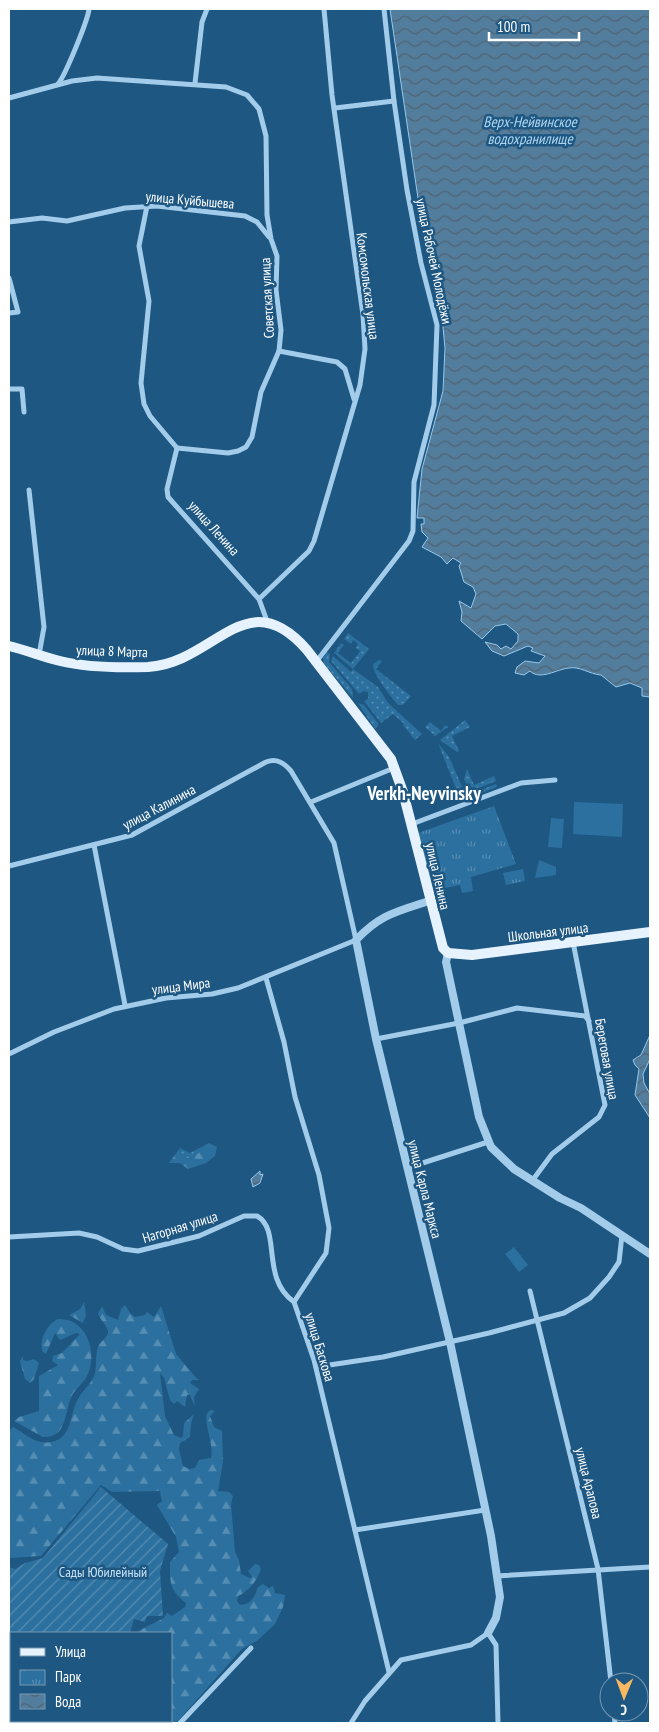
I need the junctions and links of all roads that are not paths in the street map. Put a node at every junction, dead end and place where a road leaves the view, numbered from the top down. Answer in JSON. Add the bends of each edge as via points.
{"nodes":[{"id":1,"x":89,"y":9,"type":"edge"},
{"id":2,"x":207,"y":9,"type":"edge"},
{"id":3,"x":324,"y":9,"type":"edge"},
{"id":4,"x":384,"y":9,"type":"edge"},
{"id":5,"x":195,"y":83,"type":"junction"},
{"id":6,"x":58,"y":84,"type":"junction"},
{"id":7,"x":9,"y":98,"type":"edge"},
{"id":8,"x":394,"y":101,"type":"junction"},
{"id":9,"x":335,"y":108,"type":"junction"},
{"id":10,"x":147,"y":206,"type":"junction"},
{"id":11,"x":9,"y":222,"type":"edge"},
{"id":12,"x":271,"y":239,"type":"junction"},
{"id":13,"x":9,"y":278,"type":"edge"},
{"id":14,"x":9,"y":313,"type":"edge"},
{"id":15,"x":279,"y":351,"type":"junction"},
{"id":16,"x":9,"y":389,"type":"edge"},
{"id":17,"x":354,"y":400,"type":"junction"},
{"id":18,"x":24,"y":412,"type":"dead end"},
{"id":19,"x":177,"y":448,"type":"junction"},
{"id":20,"x":30,"y":490,"type":"dead end"},
{"id":21,"x":259,"y":600,"type":"junction"},
{"id":22,"x":267,"y":622,"type":"junction"},
{"id":23,"x":9,"y":646,"type":"edge"},
{"id":24,"x":39,"y":654,"type":"junction"},
{"id":25,"x":316,"y":662,"type":"junction"},
{"id":26,"x":284,"y":763,"type":"joint"},
{"id":27,"x":394,"y":768,"type":"junction"},
{"id":28,"x":555,"y":780,"type":"dead end"},
{"id":29,"x":311,"y":802,"type":"junction"},
{"id":30,"x":412,"y":824,"type":"junction"},
{"id":31,"x":94,"y":846,"type":"junction"},
{"id":32,"x":9,"y":866,"type":"edge"},
{"id":33,"x":429,"y":901,"type":"junction"},
{"id":34,"x":650,"y":932,"type":"edge"},
{"id":35,"x":356,"y":940,"type":"junction"},
{"id":36,"x":573,"y":942,"type":"junction"},
{"id":37,"x":448,"y":953,"type":"junction"},
{"id":38,"x":266,"y":978,"type":"junction"},
{"id":39,"x":125,"y":1005,"type":"junction"},
{"id":40,"x":590,"y":1021,"type":"junction"},
{"id":41,"x":458,"y":1023,"type":"junction"},
{"id":42,"x":376,"y":1039,"type":"junction"},
{"id":43,"x":9,"y":1054,"type":"edge"},
{"id":44,"x":488,"y":1142,"type":"junction"},
{"id":45,"x":407,"y":1168,"type":"junction"},
{"id":46,"x":532,"y":1181,"type":"junction"},
{"id":47,"x":622,"y":1235,"type":"junction"},
{"id":48,"x":9,"y":1237,"type":"edge"},
{"id":49,"x":650,"y":1254,"type":"edge"},
{"id":50,"x":530,"y":1291,"type":"dead end"},
{"id":51,"x":294,"y":1302,"type":"junction"},
{"id":52,"x":539,"y":1320,"type":"junction"},
{"id":53,"x":450,"y":1342,"type":"junction"},
{"id":54,"x":316,"y":1367,"type":"junction"},
{"id":55,"x":485,"y":1510,"type":"junction"},
{"id":56,"x":355,"y":1530,"type":"junction"},
{"id":57,"x":650,"y":1567,"type":"edge"},
{"id":58,"x":598,"y":1569,"type":"junction"},
{"id":59,"x":496,"y":1576,"type":"junction"},
{"id":60,"x":488,"y":1633,"type":"junction"},
{"id":61,"x":251,"y":1648,"type":"dead end"},
{"id":62,"x":389,"y":1672,"type":"junction"},
{"id":63,"x":610,"y":1672,"type":"edge"},
{"id":64,"x":180,"y":1723,"type":"edge"},
{"id":65,"x":351,"y":1723,"type":"edge"},
{"id":66,"x":498,"y":1723,"type":"edge"}],
"edges":[{"from":1,"to":6,"type":"street"},
{"from":2,"to":5,"type":"street","via":[[202,22]]},
{"from":3,"to":9,"type":"street","name":"Комсомольская улица"},
{"from":4,"to":8,"type":"street","name":"улица Рабочей Молодёжи"},
{"from":5,"to":6,"type":"street","via":[[97,78]]},
{"from":5,"to":12,"type":"street","name":"Советская улица","via":[[238,90],[256,103],[266,136],[267,215]]},
{"from":6,"to":7,"type":"street"},
{"from":8,"to":9,"type":"street"},
{"from":8,"to":25,"type":"street","name":"улица Рабочей Молодёжи","via":[[419,256],[436,314],[434,405],[414,482],[413,531],[409,541]]},
{"from":9,"to":17,"type":"street","name":"Комсомольская улица","via":[[364,328],[364,365]]},
{"from":10,"to":11,"type":"street","name":"улица Куйбышева","via":[[67,221],[42,218]]},
{"from":10,"to":12,"type":"street","name":"улица Куйбышева","via":[[244,216],[256,222]]},
{"from":10,"to":19,"type":"street","via":[[139,246],[149,301],[142,390],[150,416]]},
{"from":12,"to":15,"type":"street","name":"Советская улица","via":[[278,256]]},
{"from":13,"to":14,"type":"street","via":[[18,312]]},
{"from":15,"to":17,"type":"street","via":[[337,362],[348,375]]},
{"from":15,"to":19,"type":"street","name":"Советская улица","via":[[261,392],[252,437],[246,447],[228,453]]},
{"from":16,"to":18,"type":"street","via":[[22,388]]},
{"from":17,"to":21,"type":"street","name":"Комсомольская улица","via":[[312,546]]},
{"from":19,"to":21,"type":"street","name":"улица Ленина","via":[[168,489],[170,499]]},
{"from":20,"to":24,"type":"street","via":[[44,627]]},
{"from":21,"to":22,"type":"street","name":"улица Ленина"},
{"from":22,"to":24,"type":"main road","name":"улица 8 Марта","via":[[241,625],[190,655],[156,666],[99,667]]},
{"from":22,"to":25,"type":"main road","name":"улица Ленина","via":[[292,634]]},
{"from":23,"to":24,"type":"main road","name":"улица 8 Марта"},
{"from":25,"to":27,"type":"main road","name":"улица Ленина","via":[[384,749]]},
{"from":26,"to":29,"type":"street","name":"улица Карла Маркса"},
{"from":26,"to":31,"type":"street","name":"улица Калинина","via":[[266,762],[140,832]]},
{"from":27,"to":29,"type":"street"},
{"from":27,"to":30,"type":"main road","name":"улица Ленина"},
{"from":28,"to":30,"type":"street","via":[[521,783]]},
{"from":29,"to":35,"type":"street","name":"улица Карла Маркса","via":[[336,850]]},
{"from":30,"to":33,"type":"main road","name":"улица Ленина"},
{"from":31,"to":32,"type":"street","name":"улица Калинина"},
{"from":31,"to":39,"type":"street"},
{"from":33,"to":35,"type":"street","via":[[384,916]]},
{"from":33,"to":37,"type":"main road","name":"улица Ленина","via":[[443,948]]},
{"from":34,"to":36,"type":"main road","name":"Школьная улица"},
{"from":35,"to":38,"type":"street","name":"улица Мира"},
{"from":35,"to":42,"type":"street","name":"улица Карла Маркса"},
{"from":36,"to":37,"type":"main road","name":"Школьная улица","via":[[472,955]]},
{"from":36,"to":40,"type":"street","name":"Береговая улица"},
{"from":37,"to":41,"type":"street","name":"улица Ленина","via":[[446,962]]},
{"from":38,"to":39,"type":"street","name":"улица Мира","via":[[212,994]]},
{"from":38,"to":51,"type":"street","name":"улица Баскова","via":[[295,1097],[319,1175],[329,1228],[326,1252]]},
{"from":39,"to":43,"type":"street","name":"улица Мира","via":[[54,1032]]},
{"from":40,"to":41,"type":"street","via":[[585,1016],[517,1008]]},
{"from":40,"to":46,"type":"street","name":"Береговая улица","via":[[606,1101],[604,1110],[552,1154]]},
{"from":41,"to":42,"type":"street"},
{"from":41,"to":44,"type":"street","name":"улица Ленина","via":[[479,1117]]},
{"from":42,"to":45,"type":"street","name":"улица Карла Маркса"},
{"from":44,"to":45,"type":"street"},
{"from":44,"to":46,"type":"street","name":"улица Ленина","via":[[506,1163]]},
{"from":45,"to":53,"type":"street","name":"улица Карла Маркса"},
{"from":46,"to":47,"type":"street","name":"улица Ленина"},
{"from":47,"to":49,"type":"street","name":"улица Ленина"},
{"from":47,"to":52,"type":"street","via":[[619,1262],[602,1286],[574,1308]]},
{"from":48,"to":51,"type":"street","name":"Нагорная улица","via":[[79,1233],[138,1251],[199,1236],[244,1216],[257,1216],[266,1223],[278,1283]]},
{"from":50,"to":52,"type":"street","name":"улица Арапова"},
{"from":51,"to":54,"type":"street","name":"улица Баскова"},
{"from":52,"to":53,"type":"street"},
{"from":52,"to":58,"type":"street","name":"улица Арапова"},
{"from":53,"to":54,"type":"street"},
{"from":53,"to":55,"type":"street","name":"улица Карла Маркса"},
{"from":54,"to":56,"type":"street","name":"улица Баскова"},
{"from":55,"to":56,"type":"street"},
{"from":55,"to":59,"type":"street","name":"улица Карла Маркса"},
{"from":56,"to":62,"type":"street","name":"улица Баскова"},
{"from":57,"to":58,"type":"street"},
{"from":58,"to":59,"type":"street"},
{"from":58,"to":63,"type":"street","name":"улица Арапова"},
{"from":59,"to":60,"type":"street","name":"улица Карла Маркса","via":[[500,1598],[496,1618]]},
{"from":60,"to":62,"type":"street","via":[[471,1645],[401,1660]]},
{"from":60,"to":66,"type":"street","via":[[496,1645]]},
{"from":61,"to":64,"type":"street"},
{"from":62,"to":65,"type":"street"}]}
